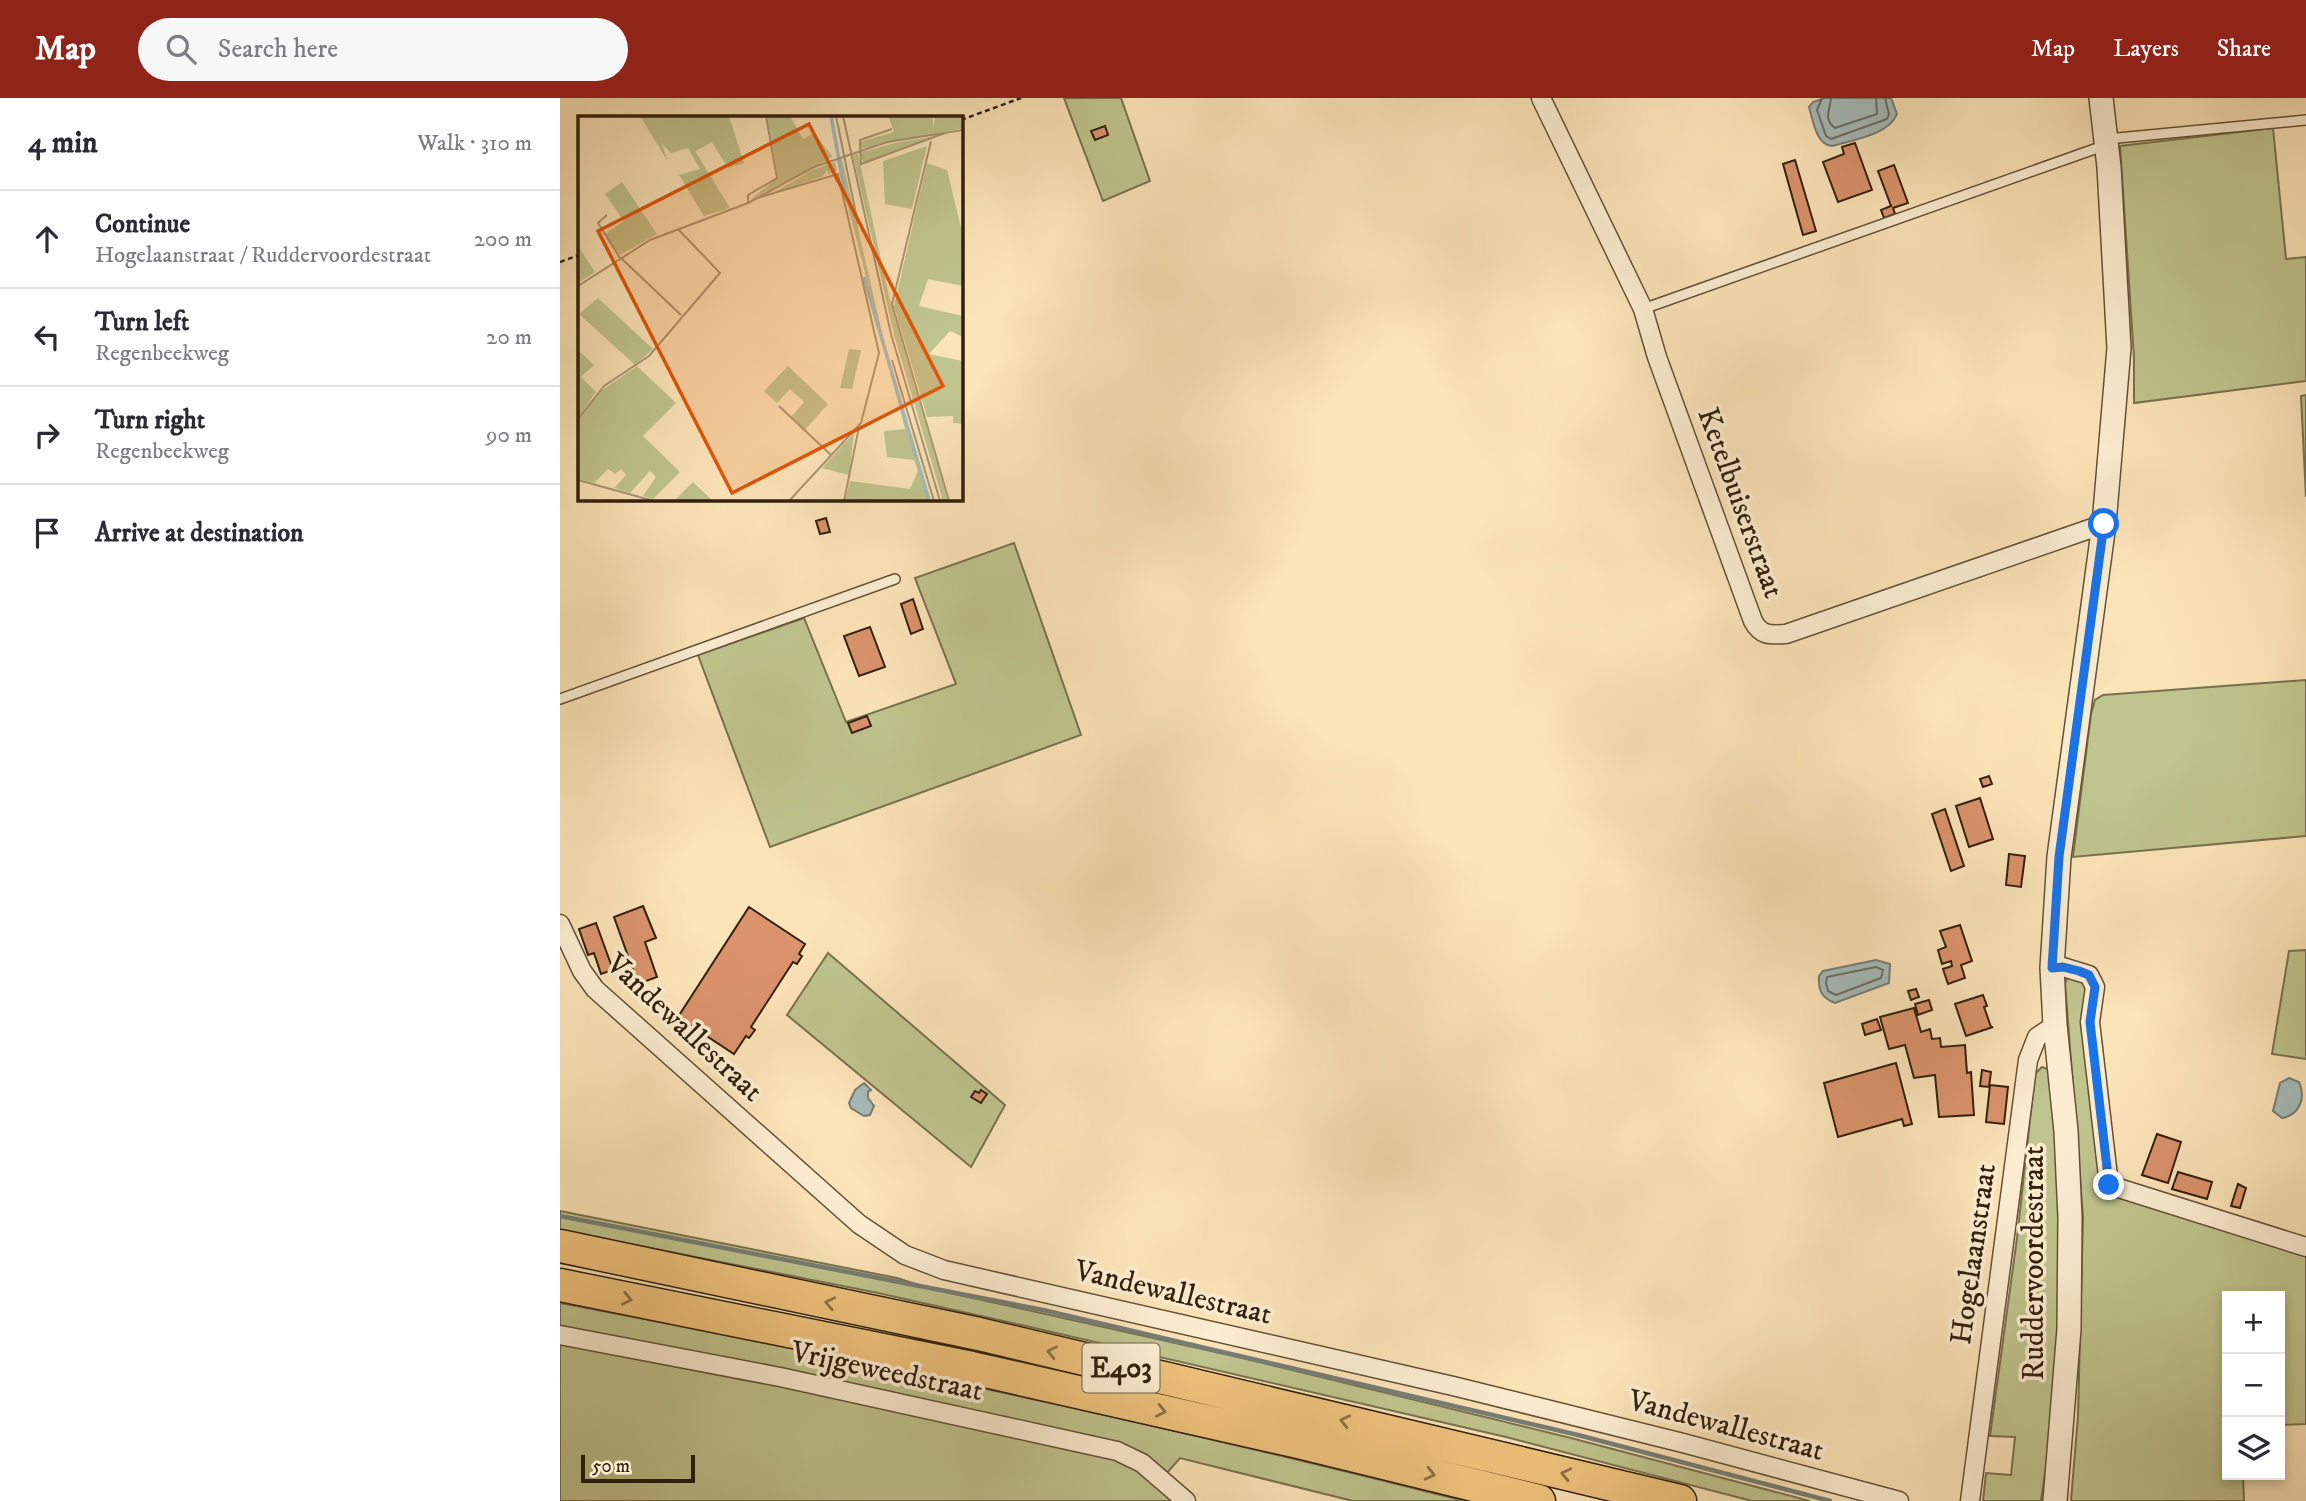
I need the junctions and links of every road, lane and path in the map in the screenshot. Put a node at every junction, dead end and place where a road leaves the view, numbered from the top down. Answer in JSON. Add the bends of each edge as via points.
{"nodes":[{"id":1,"x":1021,"y":98,"type":"edge"},
{"id":2,"x":1541,"y":98,"type":"edge"},
{"id":3,"x":2101,"y":98,"type":"edge"},
{"id":4,"x":962,"y":120,"type":"edge"},
{"id":5,"x":2306,"y":120,"type":"edge"},
{"id":6,"x":2106,"y":142,"type":"junction"},
{"id":7,"x":578,"y":255,"type":"edge"},
{"id":8,"x":560,"y":262,"type":"edge"},
{"id":9,"x":1643,"y":309,"type":"junction"},
{"id":10,"x":2104,"y":524,"type":"junction"},
{"id":11,"x":895,"y":579,"type":"dead end"},
{"id":12,"x":560,"y":699,"type":"edge"},
{"id":13,"x":560,"y":924,"type":"edge"},
{"id":14,"x":564,"y":947,"type":"edge"},
{"id":15,"x":2052,"y":968,"type":"junction"},
{"id":16,"x":2055,"y":1025,"type":"junction"},
{"id":17,"x":560,"y":1246,"type":"edge"},
{"id":18,"x":2306,"y":1247,"type":"edge"},
{"id":19,"x":560,"y":1285,"type":"edge"},
{"id":20,"x":560,"y":1335,"type":"edge"},
{"id":21,"x":1186,"y":1501,"type":"edge"},
{"id":22,"x":1539,"y":1501,"type":"edge"},
{"id":23,"x":1681,"y":1501,"type":"edge"},
{"id":24,"x":1899,"y":1501,"type":"edge"},
{"id":25,"x":1970,"y":1501,"type":"edge"},
{"id":26,"x":2055,"y":1501,"type":"edge"}],
"edges":[{"from":1,"to":4,"type":"path"},
{"from":2,"to":9,"type":"street","name":"Ketelbuiserstraat"},
{"from":3,"to":6,"type":"street","name":"Ruddervoordestraat"},
{"from":5,"to":6,"type":"lane"},
{"from":6,"to":9,"type":"lane"},
{"from":6,"to":10,"type":"street","name":"Ruddervoordestraat","via":[[2119,348]]},
{"from":7,"to":8,"type":"path"},
{"from":9,"to":10,"type":"street","name":"Ketelbuiserstraat","via":[[1754,621],[1770,636]]},
{"from":10,"to":15,"type":"street","name":"Ruddervoordestraat","via":[[2059,857]]},
{"from":11,"to":12,"type":"lane"},
{"from":13,"to":14,"type":"street","name":"Vandewallestraat"},
{"from":14,"to":24,"type":"street","name":"Vandewallestraat","via":[[595,989],[859,1224],[905,1255],[944,1270],[1480,1392]]},
{"from":15,"to":16,"type":"street","name":"Ruddervoordestraat"},
{"from":15,"to":18,"type":"street","via":[[2089,975],[2095,987],[2090,1022],[2109,1185]]},
{"from":16,"to":25,"type":"street","name":"Hogelaanstraat","via":[[2037,1037],[2028,1060]]},
{"from":16,"to":26,"type":"street","name":"Ruddervoordestraat","via":[[2066,1131],[2070,1255],[2065,1397]]},
{"from":23,"to":17,"type":"highway","number":"E403","one_way":true,"via":[[979,1334]]},
{"from":19,"to":22,"type":"highway","number":"E403","one_way":true,"via":[[985,1371]]},
{"from":20,"to":21,"type":"street","name":"Vrijgeweedstraat","via":[[780,1377],[1117,1451],[1142,1463]]}]}
